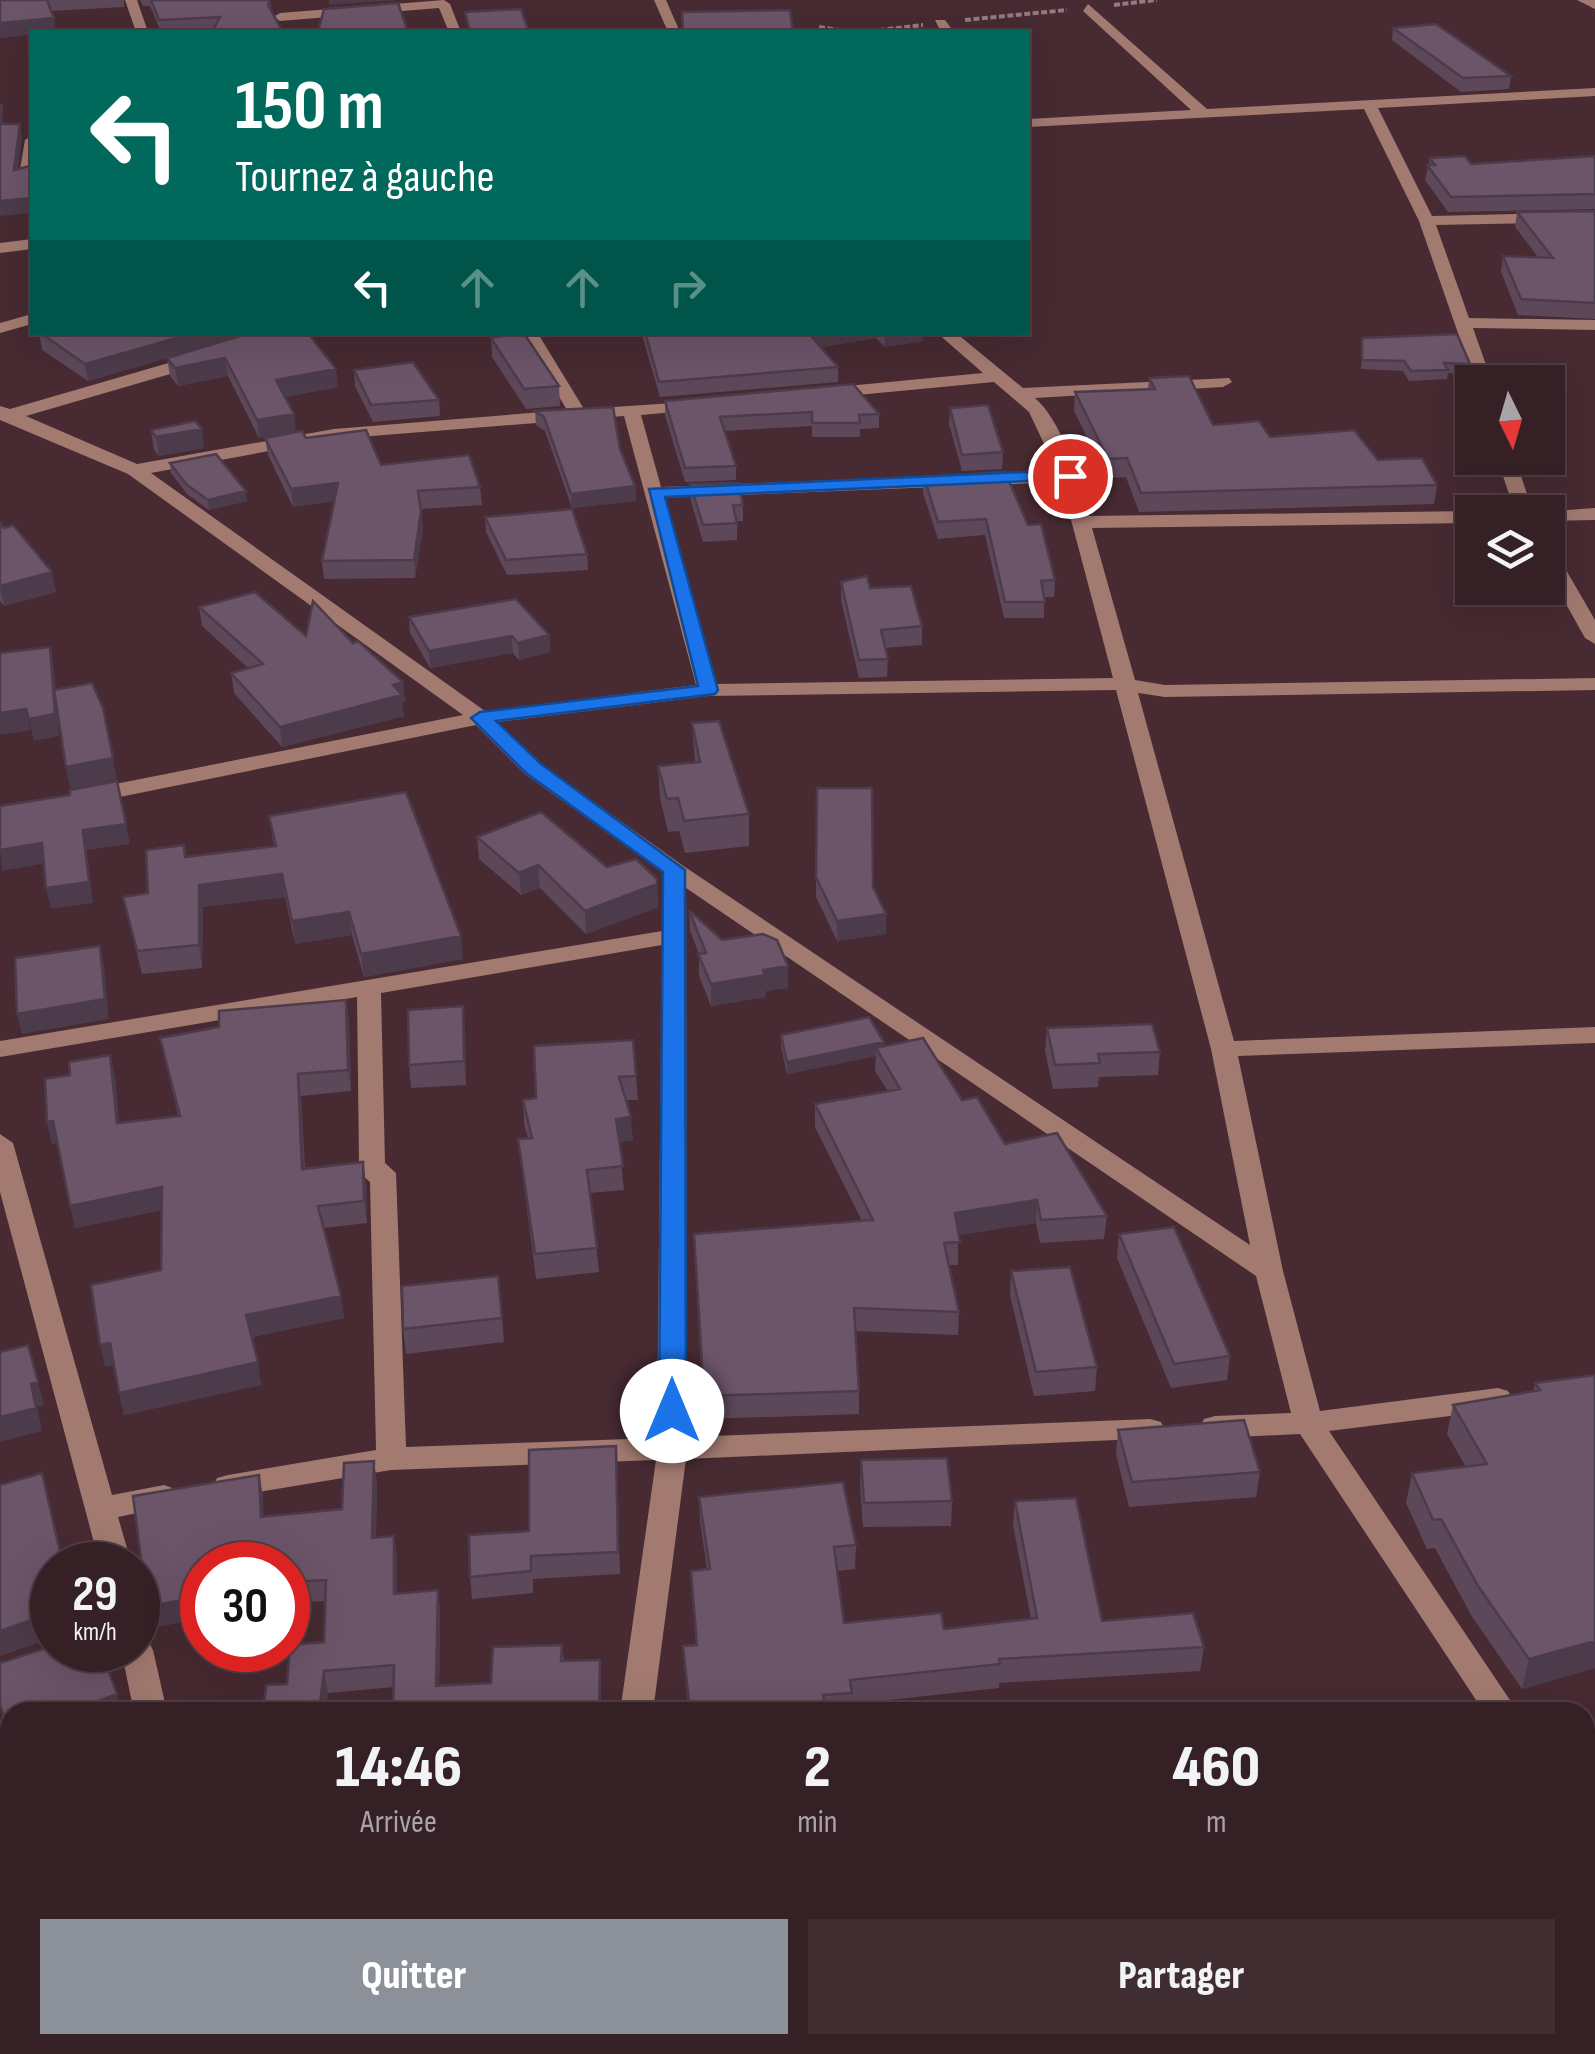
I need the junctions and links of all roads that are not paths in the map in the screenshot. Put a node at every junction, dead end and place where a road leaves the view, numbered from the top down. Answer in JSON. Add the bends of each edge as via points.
{"nodes":[{"id":1,"x":132,"y":0,"type":"edge"},
{"id":2,"x":276,"y":0,"type":"edge"},
{"id":3,"x":660,"y":0,"type":"edge"},
{"id":4,"x":1583,"y":0,"type":"edge"},
{"id":5,"x":1595,"y":5,"type":"edge"},
{"id":6,"x":1088,"y":8,"type":"road end"},
{"id":7,"x":280,"y":17,"type":"junction"},
{"id":8,"x":141,"y":30,"type":"edge"},
{"id":9,"x":285,"y":30,"type":"edge"},
{"id":10,"x":455,"y":30,"type":"edge"},
{"id":11,"x":673,"y":30,"type":"edge"},
{"id":12,"x":1595,"y":92,"type":"edge"},
{"id":13,"x":1569,"y":93,"type":"junction"},
{"id":14,"x":1369,"y":106,"type":"junction"},
{"id":15,"x":1203,"y":113,"type":"junction"},
{"id":16,"x":1595,"y":115,"type":"edge"},
{"id":17,"x":1032,"y":118,"type":"edge"},
{"id":18,"x":28,"y":178,"type":"edge"},
{"id":19,"x":0,"y":180,"type":"edge"},
{"id":20,"x":1595,"y":217,"type":"edge"},
{"id":21,"x":1427,"y":221,"type":"junction"},
{"id":22,"x":30,"y":244,"type":"edge"},
{"id":23,"x":0,"y":248,"type":"edge"},
{"id":24,"x":30,"y":320,"type":"edge"},
{"id":25,"x":1464,"y":323,"type":"junction"},
{"id":26,"x":1595,"y":324,"type":"edge"},
{"id":27,"x":0,"y":328,"type":"edge"},
{"id":28,"x":530,"y":335,"type":"edge"},
{"id":29,"x":947,"y":335,"type":"edge"},
{"id":30,"x":218,"y":354,"type":"edge"},
{"id":31,"x":1478,"y":365,"type":"edge"},
{"id":32,"x":1224,"y":382,"type":"dead end"},
{"id":33,"x":1006,"y":386,"type":"junction"},
{"id":34,"x":804,"y":395,"type":"edge"},
{"id":35,"x":708,"y":404,"type":"edge"},
{"id":36,"x":577,"y":412,"type":"junction"},
{"id":37,"x":632,"y":412,"type":"junction"},
{"id":38,"x":3,"y":414,"type":"edge"},
{"id":39,"x":135,"y":470,"type":"junction"},
{"id":40,"x":1070,"y":476,"type":"junction"},
{"id":41,"x":655,"y":493,"type":"junction"},
{"id":42,"x":1595,"y":514,"type":"edge"},
{"id":43,"x":1565,"y":515,"type":"edge"},
{"id":44,"x":1455,"y":517,"type":"edge"},
{"id":45,"x":1081,"y":522,"type":"junction"},
{"id":46,"x":1565,"y":586,"type":"edge"},
{"id":47,"x":1595,"y":638,"type":"edge"},
{"id":48,"x":1123,"y":684,"type":"junction"},
{"id":49,"x":1595,"y":684,"type":"edge"},
{"id":50,"x":708,"y":690,"type":"junction"},
{"id":51,"x":480,"y":718,"type":"junction"},
{"id":52,"x":58,"y":802,"type":"edge"},
{"id":53,"x":674,"y":870,"type":"junction"},
{"id":54,"x":674,"y":936,"type":"junction"},
{"id":55,"x":369,"y":987,"type":"junction"},
{"id":56,"x":1595,"y":1034,"type":"edge"},
{"id":57,"x":1224,"y":1048,"type":"junction"},
{"id":58,"x":0,"y":1049,"type":"edge"},
{"id":59,"x":0,"y":1143,"type":"edge"},
{"id":60,"x":1269,"y":1272,"type":"junction"},
{"id":61,"x":1518,"y":1396,"type":"edge"},
{"id":62,"x":1308,"y":1423,"type":"junction"},
{"id":63,"x":672,"y":1451,"type":"junction"},
{"id":64,"x":391,"y":1459,"type":"junction"},
{"id":65,"x":102,"y":1508,"type":"junction"},
{"id":66,"x":110,"y":1542,"type":"edge"},
{"id":67,"x":142,"y":1672,"type":"edge"},
{"id":68,"x":149,"y":1702,"type":"edge"},
{"id":69,"x":638,"y":1702,"type":"edge"},
{"id":70,"x":1495,"y":1702,"type":"edge"}],
"edges":[{"from":1,"to":8,"type":"street"},
{"from":2,"to":7,"type":"street"},
{"from":3,"to":11,"type":"street"},
{"from":4,"to":5,"type":"street"},
{"from":6,"to":15,"type":"street"},
{"from":7,"to":9,"type":"street"},
{"from":7,"to":10,"type":"street","via":[[444,4]]},
{"from":12,"to":13,"type":"street"},
{"from":13,"to":14,"type":"street"},
{"from":13,"to":16,"type":"street"},
{"from":14,"to":15,"type":"street"},
{"from":14,"to":21,"type":"street"},
{"from":15,"to":17,"type":"street"},
{"from":18,"to":19,"type":"street"},
{"from":20,"to":21,"type":"street"},
{"from":21,"to":25,"type":"street"},
{"from":22,"to":23,"type":"street"},
{"from":24,"to":27,"type":"street"},
{"from":25,"to":26,"type":"street"},
{"from":25,"to":31,"type":"street"},
{"from":28,"to":36,"type":"street"},
{"from":29,"to":33,"type":"street"},
{"from":30,"to":38,"type":"street"},
{"from":32,"to":33,"type":"street"},
{"from":33,"to":34,"type":"street"},
{"from":33,"to":40,"type":"street","via":[[1036,409]]},
{"from":35,"to":37,"type":"street"},
{"from":36,"to":37,"type":"street"},
{"from":36,"to":39,"type":"street","via":[[334,434]]},
{"from":37,"to":41,"type":"street"},
{"from":38,"to":39,"type":"street"},
{"from":39,"to":51,"type":"street"},
{"from":40,"to":41,"type":"street"},
{"from":40,"to":45,"type":"street"},
{"from":41,"to":50,"type":"street"},
{"from":42,"to":43,"type":"street"},
{"from":44,"to":45,"type":"street"},
{"from":45,"to":48,"type":"street"},
{"from":46,"to":47,"type":"street"},
{"from":48,"to":49,"type":"street","via":[[1165,691]]},
{"from":48,"to":50,"type":"street"},
{"from":48,"to":57,"type":"street"},
{"from":50,"to":51,"type":"street"},
{"from":51,"to":52,"type":"street"},
{"from":51,"to":53,"type":"street","via":[[534,768]]},
{"from":53,"to":54,"type":"street"},
{"from":53,"to":60,"type":"street"},
{"from":54,"to":55,"type":"street"},
{"from":54,"to":63,"type":"street"},
{"from":55,"to":58,"type":"street"},
{"from":55,"to":64,"type":"street","via":[[372,1163],[374,1174],[383,1174]]},
{"from":56,"to":57,"type":"street"},
{"from":57,"to":60,"type":"street"},
{"from":59,"to":65,"type":"street"},
{"from":60,"to":62,"type":"street"},
{"from":61,"to":62,"type":"street"},
{"from":62,"to":63,"type":"street"},
{"from":62,"to":70,"type":"street"},
{"from":63,"to":64,"type":"street"},
{"from":63,"to":69,"type":"street"},
{"from":64,"to":65,"type":"street"},
{"from":65,"to":66,"type":"street"},
{"from":67,"to":68,"type":"street"}]}
